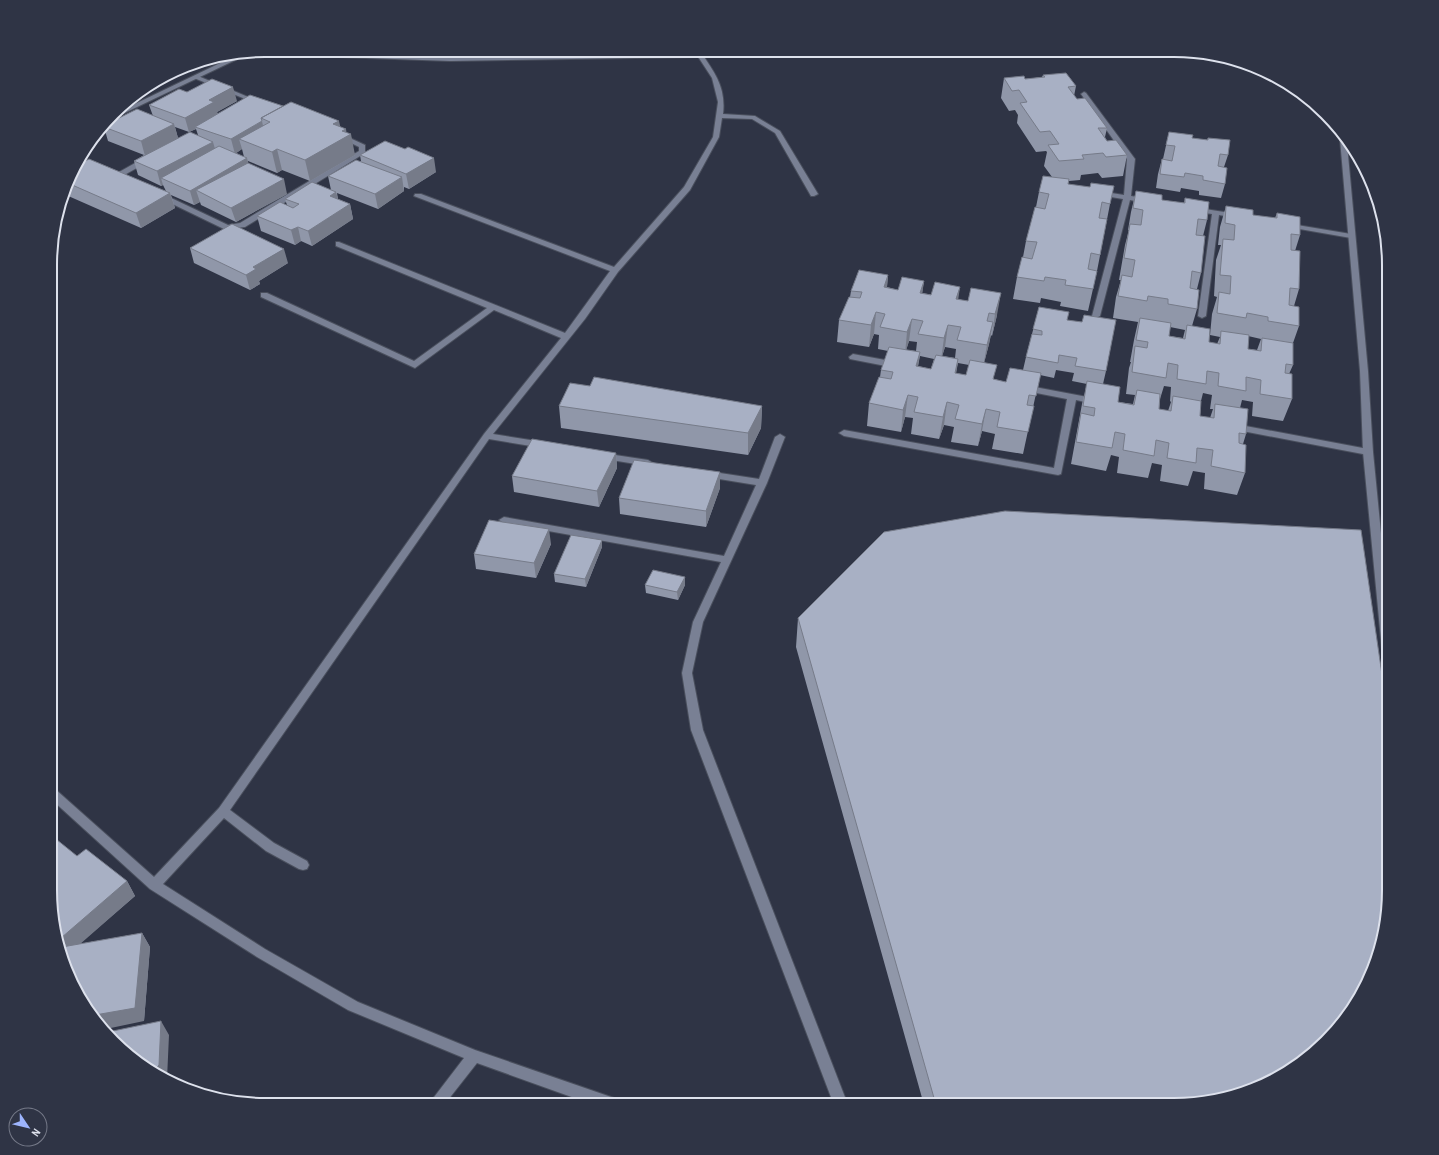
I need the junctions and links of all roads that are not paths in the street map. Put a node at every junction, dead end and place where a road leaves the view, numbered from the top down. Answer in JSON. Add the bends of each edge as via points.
{"nodes":[{"id":1,"x":394,"y":57,"type":"edge"},
{"id":2,"x":575,"y":57,"type":"edge"},
{"id":3,"x":701,"y":57,"type":"edge"},
{"id":4,"x":232,"y":60,"type":"edge"},
{"id":5,"x":196,"y":77,"type":"junction"},
{"id":6,"x":1084,"y":94,"type":"dead end"},
{"id":7,"x":257,"y":104,"type":"edge"},
{"id":8,"x":125,"y":112,"type":"edge"},
{"id":9,"x":719,"y":116,"type":"junction"},
{"id":10,"x":335,"y":133,"type":"edge"},
{"id":11,"x":1343,"y":145,"type":"edge"},
{"id":12,"x":152,"y":157,"type":"edge"},
{"id":13,"x":117,"y":176,"type":"edge"},
{"id":14,"x":1090,"y":191,"type":"edge"},
{"id":15,"x":152,"y":192,"type":"edge"},
{"id":16,"x":814,"y":194,"type":"dead end"},
{"id":17,"x":418,"y":196,"type":"dead end"},
{"id":18,"x":1127,"y":198,"type":"junction"},
{"id":19,"x":1157,"y":203,"type":"edge"},
{"id":20,"x":1186,"y":208,"type":"edge"},
{"id":21,"x":1216,"y":213,"type":"junction"},
{"id":22,"x":1246,"y":218,"type":"edge"},
{"id":23,"x":1283,"y":224,"type":"edge"},
{"id":24,"x":1351,"y":236,"type":"junction"},
{"id":25,"x":339,"y":244,"type":"dead end"},
{"id":26,"x":614,"y":270,"type":"junction"},
{"id":27,"x":264,"y":296,"type":"dead end"},
{"id":28,"x":493,"y":307,"type":"junction"},
{"id":29,"x":1096,"y":316,"type":"edge"},
{"id":30,"x":1202,"y":316,"type":"dead end"},
{"id":31,"x":566,"y":337,"type":"junction"},
{"id":32,"x":853,"y":357,"type":"dead end"},
{"id":33,"x":908,"y":367,"type":"edge"},
{"id":34,"x":1017,"y":387,"type":"edge"},
{"id":35,"x":1072,"y":396,"type":"junction"},
{"id":36,"x":1103,"y":402,"type":"edge"},
{"id":37,"x":1227,"y":425,"type":"edge"},
{"id":38,"x":844,"y":433,"type":"dead end"},
{"id":39,"x":488,"y":436,"type":"junction"},
{"id":40,"x":780,"y":436,"type":"dead end"},
{"id":41,"x":550,"y":447,"type":"edge"},
{"id":42,"x":1368,"y":452,"type":"junction"},
{"id":43,"x":590,"y":453,"type":"edge"},
{"id":44,"x":660,"y":466,"type":"edge"},
{"id":45,"x":699,"y":472,"type":"edge"},
{"id":46,"x":762,"y":483,"type":"junction"},
{"id":47,"x":504,"y":520,"type":"dead end"},
{"id":48,"x":727,"y":560,"type":"junction"},
{"id":49,"x":1382,"y":598,"type":"edge"},
{"id":50,"x":57,"y":797,"type":"edge"},
{"id":51,"x":223,"y":811,"type":"junction"},
{"id":52,"x":303,"y":865,"type":"dead end"},
{"id":53,"x":154,"y":885,"type":"junction"},
{"id":54,"x":474,"y":1056,"type":"junction"},
{"id":55,"x":441,"y":1098,"type":"edge"},
{"id":56,"x":594,"y":1098,"type":"edge"},
{"id":57,"x":838,"y":1098,"type":"edge"}],
"edges":[{"from":1,"to":2,"type":"street"},
{"from":3,"to":9,"type":"street","via":[[715,78],[721,102]]},
{"from":4,"to":5,"type":"street"},
{"from":5,"to":7,"type":"street"},
{"from":5,"to":8,"type":"street"},
{"from":6,"to":18,"type":"street","via":[[1131,159]]},
{"from":9,"to":16,"type":"street","via":[[753,117],[778,132]]},
{"from":9,"to":26,"type":"street","via":[[716,137],[687,188]]},
{"from":10,"to":15,"type":"street","via":[[366,147],[354,158],[242,225],[227,227]]},
{"from":11,"to":24,"type":"street"},
{"from":12,"to":13,"type":"street"},
{"from":14,"to":18,"type":"street"},
{"from":17,"to":26,"type":"street"},
{"from":18,"to":19,"type":"street"},
{"from":18,"to":29,"type":"street"},
{"from":20,"to":21,"type":"street"},
{"from":21,"to":22,"type":"street"},
{"from":21,"to":30,"type":"street"},
{"from":23,"to":24,"type":"street"},
{"from":24,"to":42,"type":"street","via":[[1364,371]]},
{"from":25,"to":28,"type":"street"},
{"from":26,"to":31,"type":"street"},
{"from":27,"to":28,"type":"street","via":[[415,365]]},
{"from":28,"to":31,"type":"street"},
{"from":31,"to":39,"type":"street"},
{"from":32,"to":33,"type":"street"},
{"from":34,"to":35,"type":"street"},
{"from":35,"to":36,"type":"street"},
{"from":35,"to":38,"type":"street","via":[[1058,472]]},
{"from":37,"to":42,"type":"street"},
{"from":39,"to":41,"type":"street"},
{"from":39,"to":51,"type":"street"},
{"from":40,"to":46,"type":"street"},
{"from":42,"to":49,"type":"street"},
{"from":43,"to":44,"type":"street"},
{"from":45,"to":46,"type":"street"},
{"from":46,"to":48,"type":"street"},
{"from":47,"to":48,"type":"street"},
{"from":48,"to":57,"type":"street","via":[[698,622],[687,673],[697,730]]},
{"from":50,"to":53,"type":"street"},
{"from":51,"to":52,"type":"street","via":[[270,847]]},
{"from":51,"to":53,"type":"street"},
{"from":53,"to":54,"type":"street","via":[[261,953],[353,1006]]},
{"from":54,"to":55,"type":"street"},
{"from":54,"to":56,"type":"street"}]}
